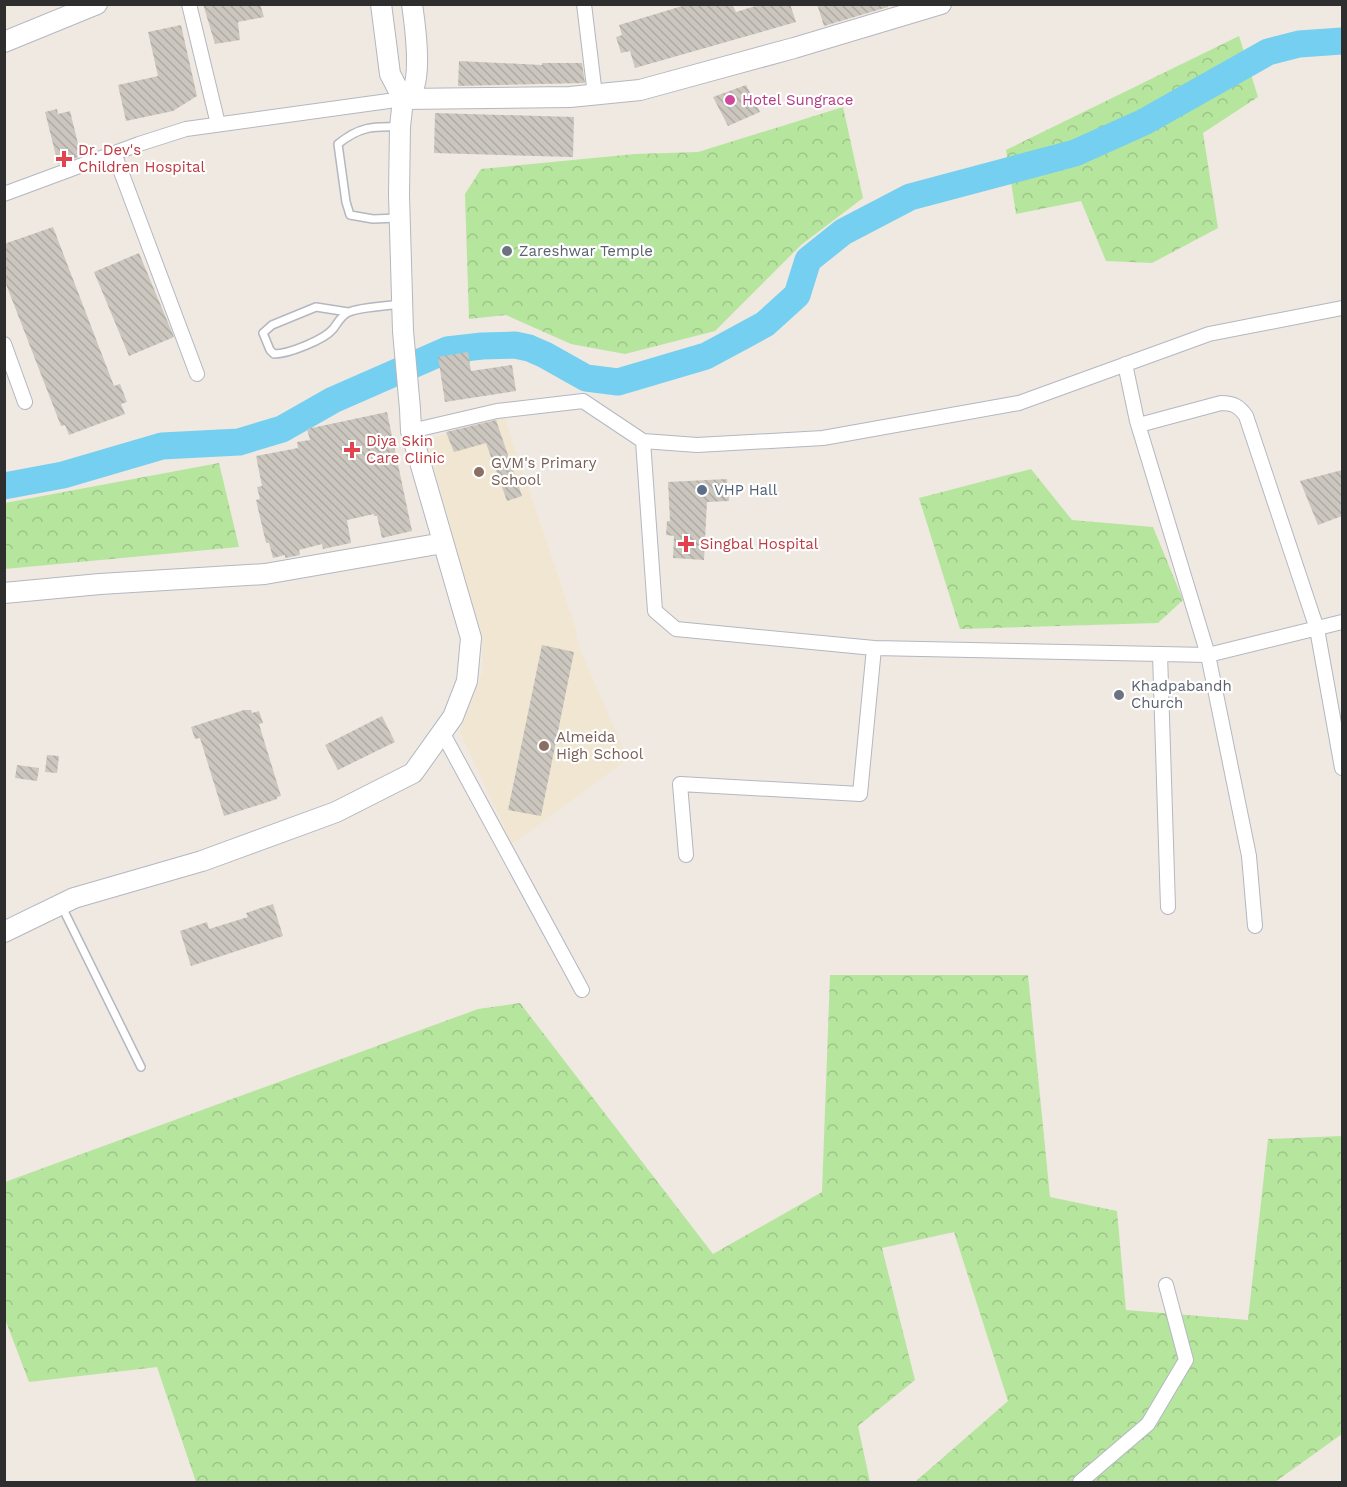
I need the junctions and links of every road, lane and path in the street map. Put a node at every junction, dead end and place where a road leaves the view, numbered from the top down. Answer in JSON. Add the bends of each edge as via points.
{"nodes":[{"id":1,"x":97,"y":4,"type":"edge"},
{"id":2,"x":189,"y":4,"type":"edge"},
{"id":3,"x":381,"y":4,"type":"edge"},
{"id":4,"x":412,"y":4,"type":"edge"},
{"id":5,"x":584,"y":4,"type":"edge"},
{"id":6,"x":941,"y":4,"type":"edge"},
{"id":7,"x":4,"y":42,"type":"edge"},
{"id":8,"x":595,"y":95,"type":"junction"},
{"id":9,"x":403,"y":99,"type":"junction"},
{"id":10,"x":218,"y":124,"type":"junction"},
{"id":11,"x":400,"y":127,"type":"junction"},
{"id":12,"x":114,"y":153,"type":"junction"},
{"id":13,"x":4,"y":194,"type":"edge"},
{"id":14,"x":400,"y":218,"type":"junction"},
{"id":15,"x":402,"y":304,"type":"junction"},
{"id":16,"x":1342,"y":308,"type":"edge"},
{"id":17,"x":348,"y":312,"type":"junction"},
{"id":18,"x":4,"y":344,"type":"edge"},
{"id":19,"x":1125,"y":364,"type":"junction"},
{"id":20,"x":198,"y":374,"type":"dead end"},
{"id":21,"x":25,"y":402,"type":"dead end"},
{"id":22,"x":1138,"y":425,"type":"junction"},
{"id":23,"x":411,"y":431,"type":"junction"},
{"id":24,"x":643,"y":441,"type":"junction"},
{"id":25,"x":443,"y":543,"type":"junction"},
{"id":26,"x":4,"y":593,"type":"edge"},
{"id":27,"x":1342,"y":622,"type":"edge"},
{"id":28,"x":1317,"y":629,"type":"junction"},
{"id":29,"x":874,"y":648,"type":"junction"},
{"id":30,"x":1160,"y":654,"type":"junction"},
{"id":31,"x":1208,"y":655,"type":"junction"},
{"id":32,"x":442,"y":732,"type":"junction"},
{"id":33,"x":1342,"y":768,"type":"edge"},
{"id":34,"x":686,"y":855,"type":"dead end"},
{"id":35,"x":61,"y":904,"type":"junction"},
{"id":36,"x":1168,"y":907,"type":"dead end"},
{"id":37,"x":1255,"y":926,"type":"dead end"},
{"id":38,"x":4,"y":932,"type":"edge"},
{"id":39,"x":582,"y":990,"type":"dead end"},
{"id":40,"x":141,"y":1067,"type":"dead end"},
{"id":41,"x":1166,"y":1285,"type":"dead end"},
{"id":42,"x":1080,"y":1482,"type":"edge"}],
"edges":[{"from":1,"to":7,"type":"main road"},
{"from":2,"to":10,"type":"street"},
{"from":3,"to":9,"type":"main road","via":[[390,74]]},
{"from":4,"to":9,"type":"main road","via":[[416,65],[412,90]]},
{"from":5,"to":8,"type":"street"},
{"from":6,"to":8,"type":"main road","via":[[640,90]]},
{"from":8,"to":9,"type":"main road"},
{"from":9,"to":10,"type":"street"},
{"from":9,"to":11,"type":"main road"},
{"from":10,"to":12,"type":"street","via":[[186,129]]},
{"from":11,"to":14,"type":"main road"},
{"from":11,"to":14,"type":"lane","via":[[372,126],[338,144],[350,216]]},
{"from":12,"to":13,"type":"street"},
{"from":12,"to":20,"type":"street"},
{"from":14,"to":15,"type":"main road"},
{"from":15,"to":17,"type":"lane"},
{"from":15,"to":23,"type":"main road"},
{"from":16,"to":19,"type":"street","via":[[1209,334]]},
{"from":17,"to":17,"type":"lane","via":[[324,338],[282,354],[270,350],[263,333],[272,325],[316,306]]},
{"from":18,"to":21,"type":"street"},
{"from":19,"to":22,"type":"street"},
{"from":19,"to":24,"type":"street","via":[[1019,403],[823,438],[697,445]]},
{"from":22,"to":28,"type":"street","via":[[1221,403],[1233,403],[1240,408],[1250,426]]},
{"from":22,"to":31,"type":"street"},
{"from":23,"to":24,"type":"street","via":[[497,411],[583,401]]},
{"from":23,"to":25,"type":"main road"},
{"from":24,"to":29,"type":"street","via":[[655,611],[676,629]]},
{"from":25,"to":26,"type":"main road","via":[[265,574]]},
{"from":25,"to":32,"type":"main road","via":[[471,638],[467,681],[453,717]]},
{"from":27,"to":28,"type":"street"},
{"from":28,"to":31,"type":"street"},
{"from":28,"to":33,"type":"street"},
{"from":29,"to":30,"type":"street"},
{"from":29,"to":34,"type":"street","via":[[860,794],[680,784]]},
{"from":30,"to":31,"type":"street"},
{"from":30,"to":36,"type":"street"},
{"from":31,"to":37,"type":"street","via":[[1249,856]]},
{"from":32,"to":35,"type":"main road","via":[[413,774],[336,812],[202,861]]},
{"from":32,"to":39,"type":"street"},
{"from":35,"to":38,"type":"main road"},
{"from":35,"to":40,"type":"lane"},
{"from":41,"to":42,"type":"street","via":[[1186,1360],[1148,1424]]}]}
